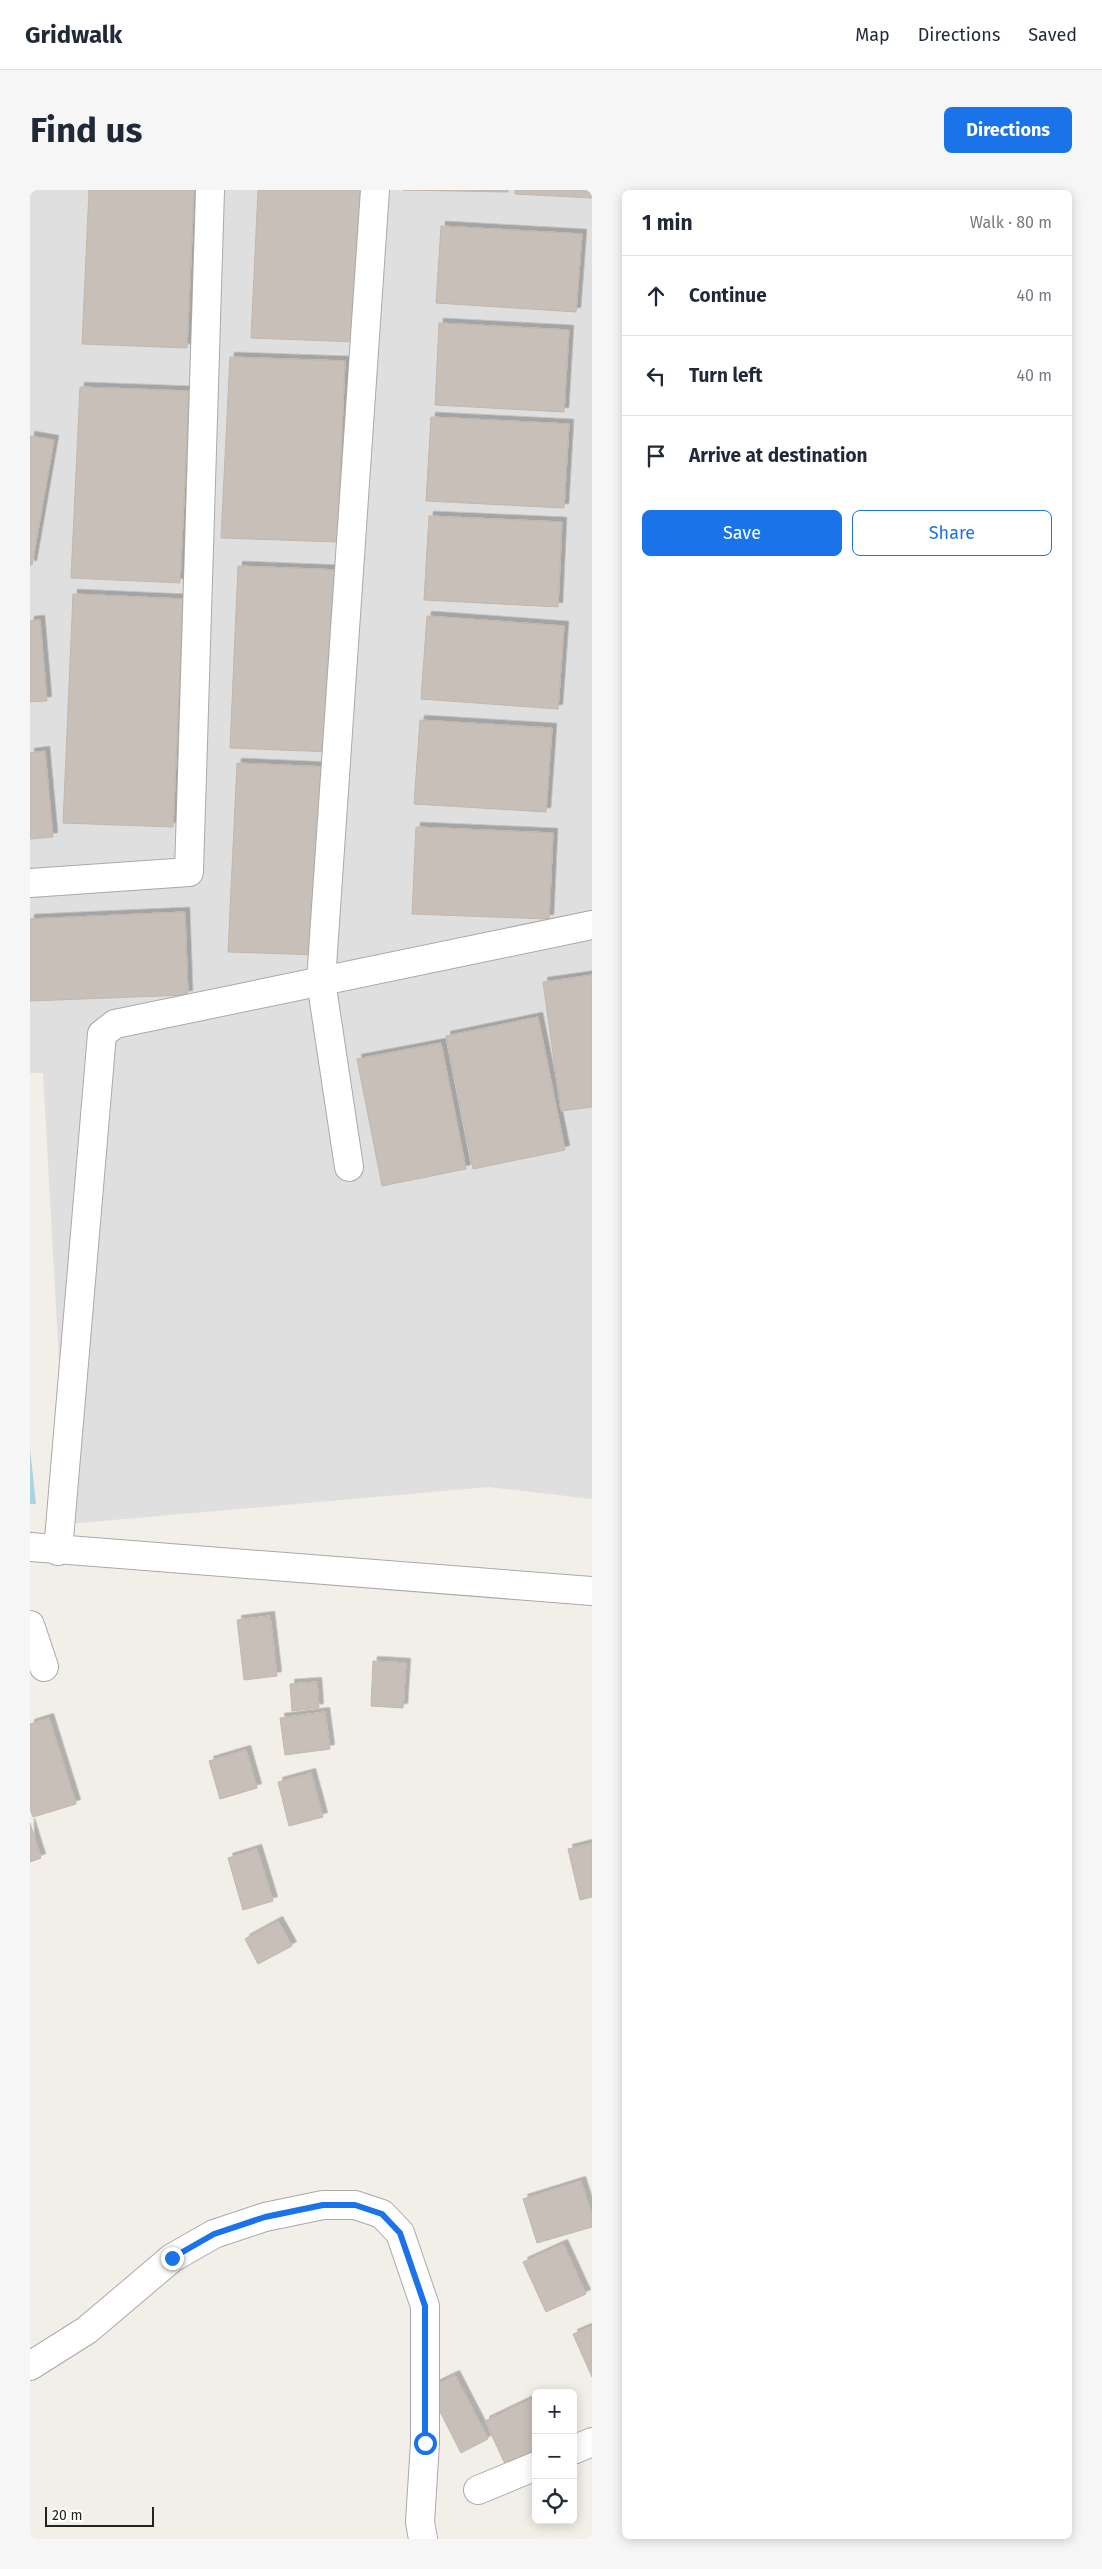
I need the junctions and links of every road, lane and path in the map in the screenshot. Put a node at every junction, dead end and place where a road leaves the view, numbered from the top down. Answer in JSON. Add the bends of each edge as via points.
{"nodes":[{"id":1,"x":210,"y":190,"type":"edge"},
{"id":2,"x":374,"y":190,"type":"edge"},
{"id":3,"x":30,"y":883,"type":"edge"},
{"id":4,"x":592,"y":925,"type":"edge"},
{"id":5,"x":322,"y":981,"type":"junction"},
{"id":6,"x":349,"y":1167,"type":"dead end"},
{"id":7,"x":30,"y":1547,"type":"edge"},
{"id":8,"x":58,"y":1551,"type":"junction"},
{"id":9,"x":592,"y":1591,"type":"edge"},
{"id":10,"x":30,"y":1625,"type":"edge"},
{"id":11,"x":44,"y":1667,"type":"dead end"},
{"id":12,"x":30,"y":2366,"type":"edge"},
{"id":13,"x":592,"y":2442,"type":"edge"},
{"id":14,"x":577,"y":2448,"type":"edge"},
{"id":15,"x":532,"y":2468,"type":"edge"},
{"id":16,"x":478,"y":2490,"type":"dead end"},
{"id":17,"x":423,"y":2539,"type":"edge"}],
"edges":[{"from":1,"to":3,"type":"street","via":[[189,872]]},
{"from":2,"to":5,"type":"street"},
{"from":4,"to":5,"type":"street"},
{"from":5,"to":6,"type":"street"},
{"from":5,"to":8,"type":"street","via":[[115,1024],[102,1034]]},
{"from":7,"to":8,"type":"street"},
{"from":8,"to":9,"type":"street"},
{"from":10,"to":11,"type":"street"},
{"from":12,"to":17,"type":"street","via":[[87,2330],[172,2258],[214,2234],[265,2217],[323,2205],[355,2205],[382,2214],[400,2233],[425,2306],[425,2443],[420,2522]]},
{"from":13,"to":14,"type":"street"},
{"from":15,"to":16,"type":"street"}]}
